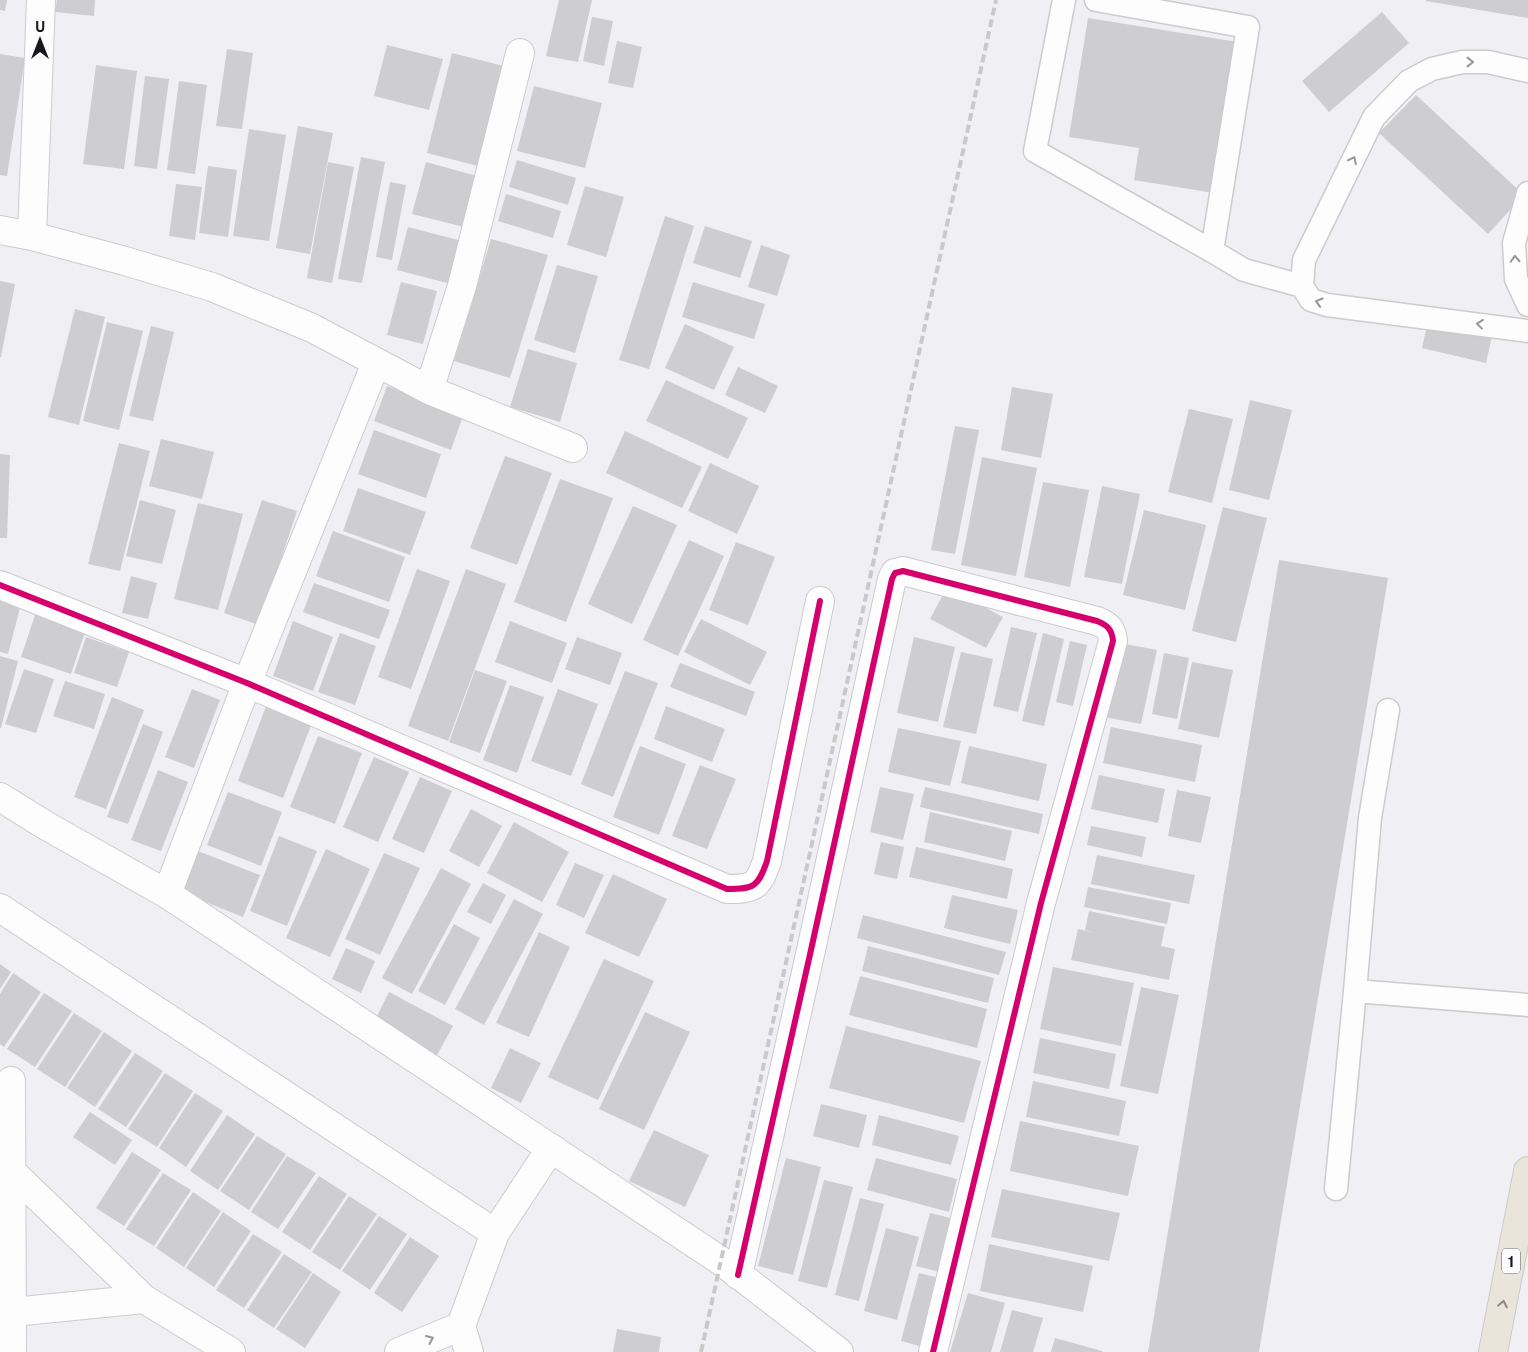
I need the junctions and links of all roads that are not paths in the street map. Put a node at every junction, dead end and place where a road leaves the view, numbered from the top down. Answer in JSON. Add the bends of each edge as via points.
{"nodes":[{"id":1,"x":41,"y":0,"type":"edge"},
{"id":2,"x":1064,"y":0,"type":"edge"},
{"id":3,"x":1096,"y":0,"type":"edge"},
{"id":4,"x":520,"y":53,"type":"dead end"},
{"id":5,"x":1528,"y":71,"type":"edge"},
{"id":6,"x":1528,"y":193,"type":"edge"},
{"id":7,"x":0,"y":230,"type":"edge"},
{"id":8,"x":32,"y":236,"type":"junction"},
{"id":9,"x":1212,"y":251,"type":"junction"},
{"id":10,"x":1302,"y":286,"type":"junction"},
{"id":11,"x":1528,"y":305,"type":"edge"},
{"id":12,"x":1528,"y":331,"type":"edge"},
{"id":13,"x":376,"y":363,"type":"junction"},
{"id":14,"x":430,"y":390,"type":"junction"},
{"id":15,"x":573,"y":448,"type":"dead end"},
{"id":16,"x":0,"y":585,"type":"edge"},
{"id":17,"x":820,"y":601,"type":"dead end"},
{"id":18,"x":247,"y":683,"type":"junction"},
{"id":19,"x":1388,"y":710,"type":"dead end"},
{"id":20,"x":0,"y":797,"type":"edge"},
{"id":21,"x":167,"y":894,"type":"junction"},
{"id":22,"x":0,"y":908,"type":"edge"},
{"id":23,"x":1355,"y":991,"type":"junction"},
{"id":24,"x":1528,"y":1005,"type":"edge"},
{"id":25,"x":11,"y":1080,"type":"dead end"},
{"id":26,"x":551,"y":1148,"type":"junction"},
{"id":27,"x":11,"y":1171,"type":"junction"},
{"id":28,"x":1528,"y":1171,"type":"edge"},
{"id":29,"x":1336,"y":1188,"type":"dead end"},
{"id":30,"x":494,"y":1233,"type":"junction"},
{"id":31,"x":738,"y":1275,"type":"junction"},
{"id":32,"x":144,"y":1298,"type":"junction"},
{"id":33,"x":13,"y":1312,"type":"junction"},
{"id":34,"x":461,"y":1326,"type":"junction"},
{"id":35,"x":12,"y":1352,"type":"edge"},
{"id":36,"x":231,"y":1352,"type":"edge"},
{"id":37,"x":399,"y":1352,"type":"edge"},
{"id":38,"x":468,"y":1352,"type":"edge"},
{"id":39,"x":839,"y":1352,"type":"edge"},
{"id":40,"x":933,"y":1352,"type":"edge"},
{"id":41,"x":1493,"y":1352,"type":"edge"}],
"edges":[{"from":1,"to":8,"type":"street"},
{"from":2,"to":9,"type":"lane","via":[[1036,151]]},
{"from":3,"to":9,"type":"lane","via":[[1248,27]]},
{"from":4,"to":14,"type":"street","via":[[462,286]]},
{"from":10,"to":5,"type":"lane","one_way":true,"via":[[1304,260],[1374,117],[1410,81],[1432,69],[1462,62],[1488,62]]},
{"from":11,"to":6,"type":"lane","one_way":true,"via":[[1516,279],[1514,243]]},
{"from":7,"to":8,"type":"street"},
{"from":8,"to":13,"type":"street","via":[[212,287],[312,328]]},
{"from":9,"to":10,"type":"lane","via":[[1244,270]]},
{"from":12,"to":10,"type":"lane","one_way":true,"via":[[1327,305],[1311,300]]},
{"from":13,"to":14,"type":"street"},
{"from":13,"to":18,"type":"street"},
{"from":14,"to":15,"type":"street"},
{"from":16,"to":18,"type":"street"},
{"from":17,"to":18,"type":"street","via":[[767,861],[760,880],[746,889],[727,889],[713,884]]},
{"from":18,"to":21,"type":"street"},
{"from":19,"to":23,"type":"lane","via":[[1370,818]]},
{"from":20,"to":21,"type":"street"},
{"from":21,"to":26,"type":"street"},
{"from":22,"to":30,"type":"street"},
{"from":23,"to":24,"type":"lane"},
{"from":23,"to":29,"type":"lane"},
{"from":25,"to":27,"type":"street"},
{"from":26,"to":30,"type":"street"},
{"from":26,"to":31,"type":"street"},
{"from":27,"to":32,"type":"street"},
{"from":27,"to":33,"type":"street"},
{"from":41,"to":28,"type":"highway","number":"1","one_way":true},
{"from":30,"to":34,"type":"street"},
{"from":31,"to":39,"type":"street"},
{"from":31,"to":40,"type":"street","via":[[892,579],[903,571],[1097,621],[1109,628],[1113,641],[1041,903]]},
{"from":32,"to":33,"type":"street"},
{"from":32,"to":36,"type":"street"},
{"from":33,"to":35,"type":"street"},
{"from":37,"to":34,"type":"street","one_way":true},
{"from":34,"to":38,"type":"street"}]}
